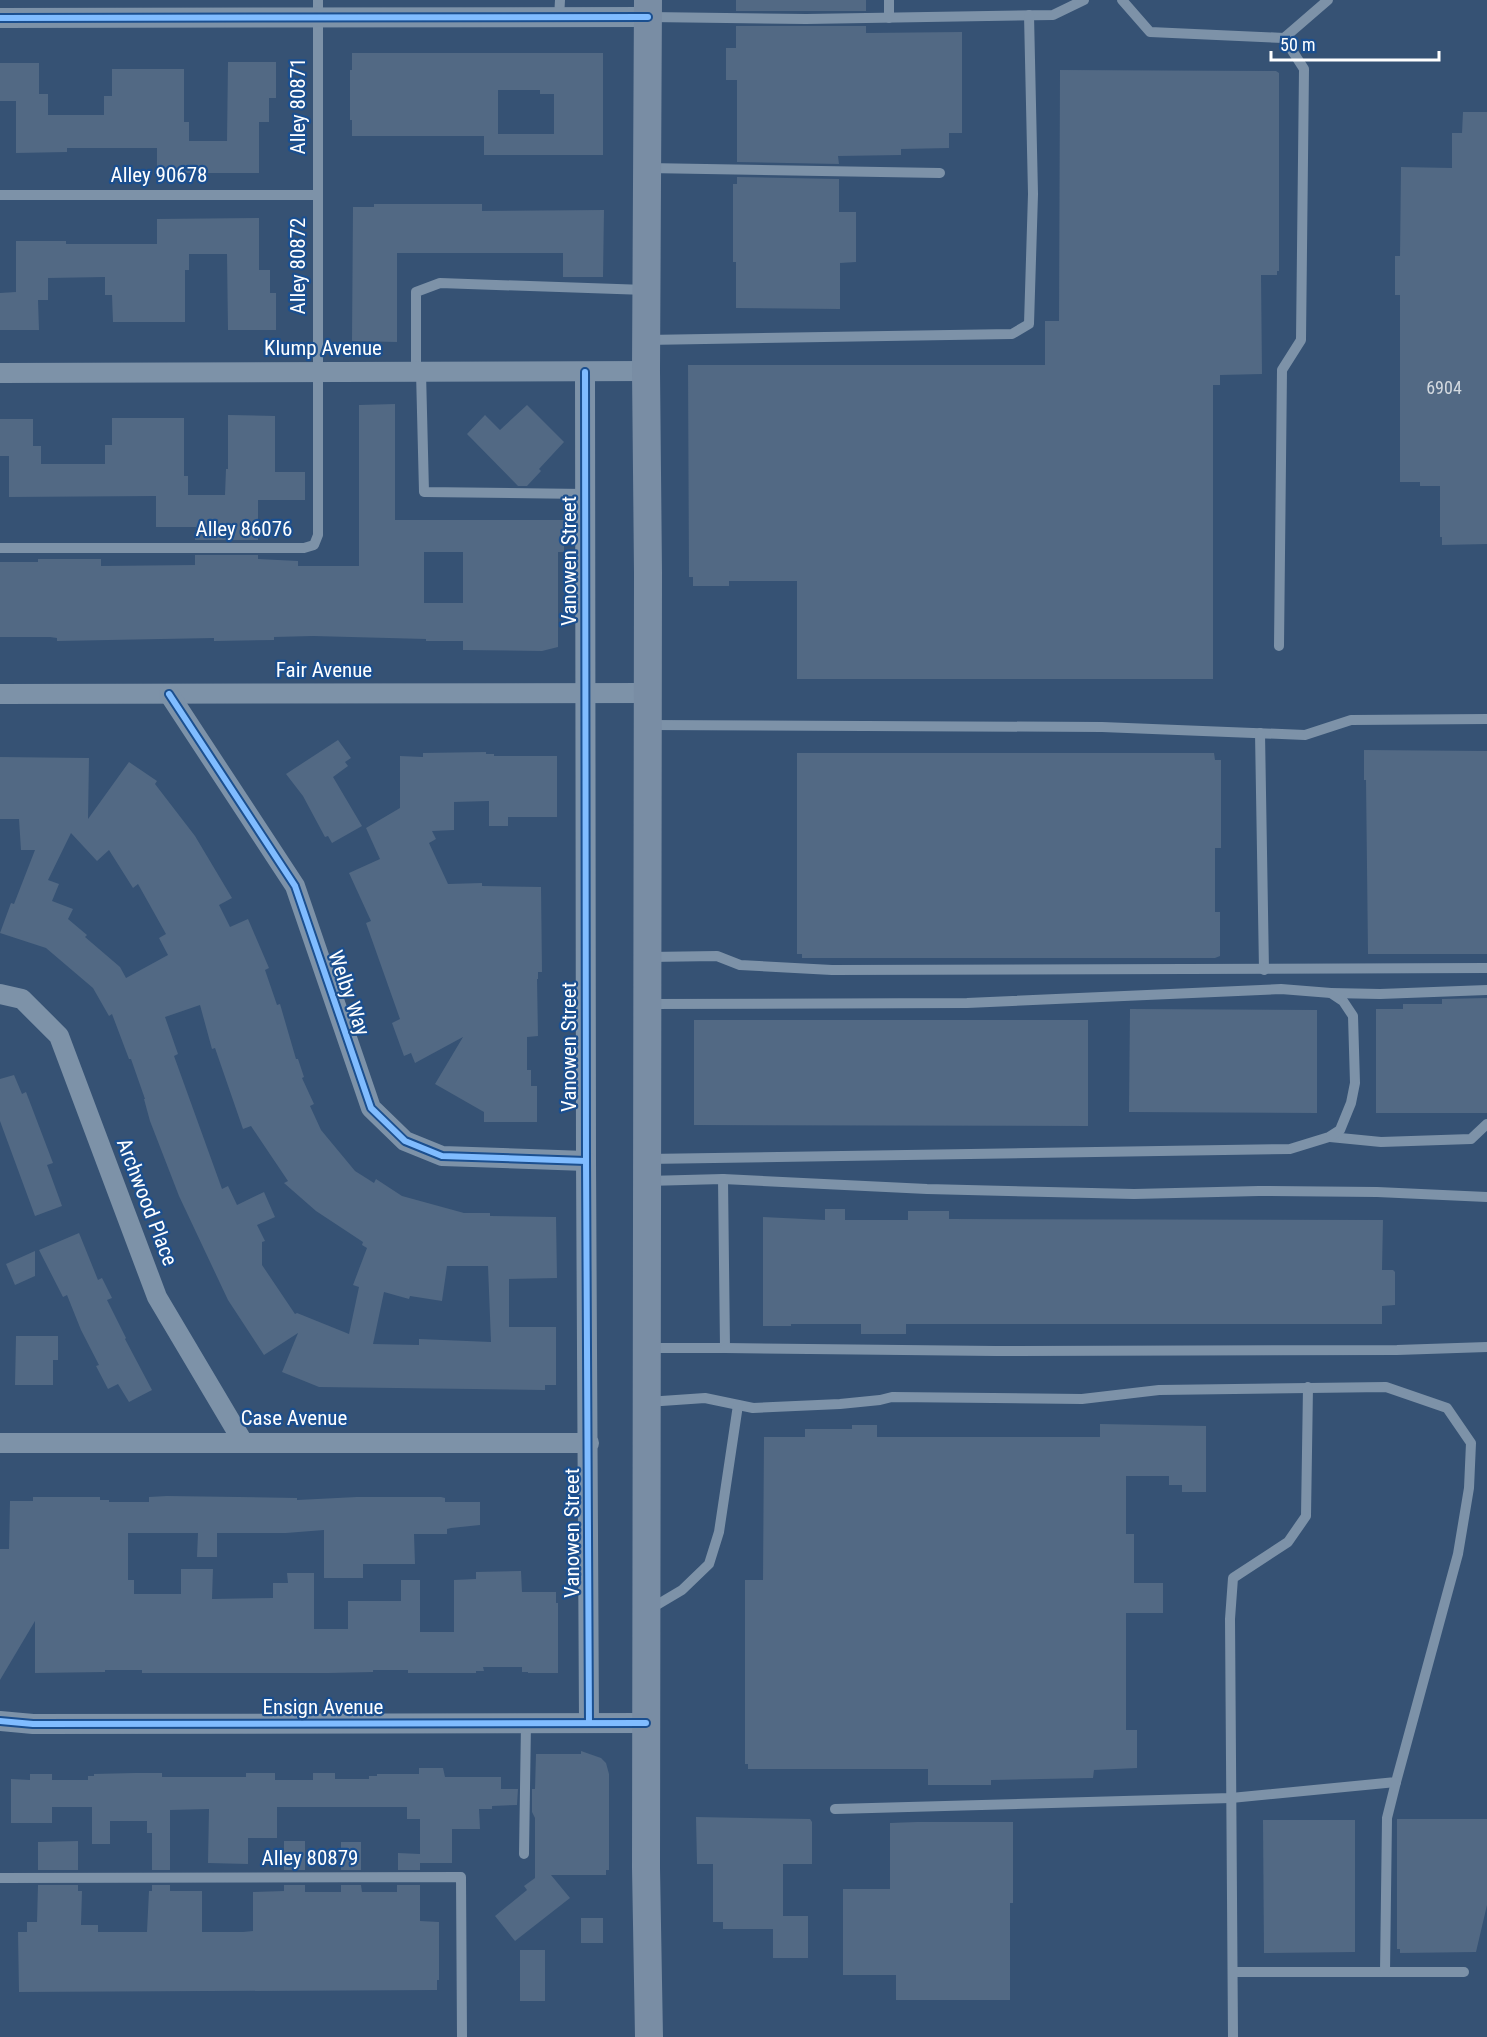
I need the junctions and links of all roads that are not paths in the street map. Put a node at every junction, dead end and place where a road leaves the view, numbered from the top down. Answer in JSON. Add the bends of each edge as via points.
{"nodes":[{"id":1,"x":889,"y":0,"type":"edge"},
{"id":2,"x":1084,"y":0,"type":"edge"},
{"id":3,"x":1122,"y":0,"type":"edge"},
{"id":4,"x":1328,"y":0,"type":"edge"},
{"id":5,"x":318,"y":9,"type":"edge"},
{"id":6,"x":560,"y":9,"type":"edge"},
{"id":7,"x":648,"y":9,"type":"edge"},
{"id":8,"x":1029,"y":15,"type":"junction"},
{"id":9,"x":0,"y":18,"type":"edge"},
{"id":10,"x":889,"y":18,"type":"junction"},
{"id":11,"x":1284,"y":38,"type":"junction"},
{"id":12,"x":647,"y":168,"type":"junction"},
{"id":13,"x":940,"y":173,"type":"dead end"},
{"id":14,"x":0,"y":195,"type":"edge"},
{"id":15,"x":318,"y":195,"type":"junction"},
{"id":16,"x":646,"y":290,"type":"junction"},
{"id":17,"x":646,"y":340,"type":"junction"},
{"id":18,"x":646,"y":371,"type":"junction"},
{"id":19,"x":419,"y":372,"type":"junction"},
{"id":20,"x":585,"y":372,"type":"junction"},
{"id":21,"x":0,"y":373,"type":"edge"},
{"id":22,"x":318,"y":373,"type":"junction"},
{"id":23,"x":586,"y":494,"type":"junction"},
{"id":24,"x":0,"y":548,"type":"edge"},
{"id":25,"x":1279,"y":646,"type":"dead end"},
{"id":26,"x":586,"y":693,"type":"junction"},
{"id":27,"x":648,"y":693,"type":"junction"},
{"id":28,"x":0,"y":694,"type":"edge"},
{"id":29,"x":169,"y":694,"type":"junction"},
{"id":30,"x":1487,"y":719,"type":"edge"},
{"id":31,"x":648,"y":725,"type":"junction"},
{"id":32,"x":1260,"y":733,"type":"junction"},
{"id":33,"x":647,"y":957,"type":"junction"},
{"id":34,"x":1487,"y":968,"type":"edge"},
{"id":35,"x":1264,"y":970,"type":"junction"},
{"id":36,"x":1487,"y":990,"type":"edge"},
{"id":37,"x":1331,"y":993,"type":"junction"},
{"id":38,"x":0,"y":994,"type":"edge"},
{"id":39,"x":647,"y":1004,"type":"junction"},
{"id":40,"x":1487,"y":1124,"type":"edge"},
{"id":41,"x":1329,"y":1137,"type":"junction"},
{"id":42,"x":586,"y":1161,"type":"junction"},
{"id":43,"x":647,"y":1170,"type":"junction"},
{"id":44,"x":723,"y":1179,"type":"junction"},
{"id":45,"x":1487,"y":1197,"type":"edge"},
{"id":46,"x":1487,"y":1347,"type":"edge"},
{"id":47,"x":647,"y":1348,"type":"junction"},
{"id":48,"x":725,"y":1348,"type":"junction"},
{"id":49,"x":1308,"y":1387,"type":"junction"},
{"id":50,"x":647,"y":1402,"type":"junction"},
{"id":51,"x":738,"y":1405,"type":"junction"},
{"id":52,"x":243,"y":1442,"type":"junction"},
{"id":53,"x":0,"y":1443,"type":"edge"},
{"id":54,"x":589,"y":1443,"type":"junction"},
{"id":55,"x":646,"y":1611,"type":"junction"},
{"id":56,"x":0,"y":1721,"type":"edge"},
{"id":57,"x":526,"y":1723,"type":"junction"},
{"id":58,"x":589,"y":1723,"type":"junction"},
{"id":59,"x":646,"y":1723,"type":"junction"},
{"id":60,"x":1396,"y":1782,"type":"junction"},
{"id":61,"x":1232,"y":1798,"type":"junction"},
{"id":62,"x":836,"y":1809,"type":"dead end"},
{"id":63,"x":524,"y":1854,"type":"dead end"},
{"id":64,"x":0,"y":1878,"type":"edge"},
{"id":65,"x":1233,"y":1972,"type":"junction"},
{"id":66,"x":1385,"y":1972,"type":"junction"},
{"id":67,"x":1464,"y":1972,"type":"dead end"},
{"id":68,"x":462,"y":2037,"type":"edge"},
{"id":69,"x":649,"y":2037,"type":"edge"},
{"id":70,"x":1233,"y":2037,"type":"edge"}],
"edges":[{"from":1,"to":10,"type":"lane"},
{"from":2,"to":8,"type":"lane","via":[[1053,15]]},
{"from":3,"to":11,"type":"lane","via":[[1150,32]]},
{"from":4,"to":11,"type":"lane"},
{"from":5,"to":6,"type":"street"},
{"from":5,"to":9,"type":"street"},
{"from":5,"to":15,"type":"lane","name":"Alley 80871"},
{"from":6,"to":7,"type":"street"},
{"from":7,"to":10,"type":"lane"},
{"from":7,"to":12,"type":"main road"},
{"from":8,"to":10,"type":"lane"},
{"from":8,"to":17,"type":"lane","via":[[1033,194],[1029,324],[1012,334]]},
{"from":11,"to":25,"type":"lane","via":[[1304,69],[1300,340],[1282,370]]},
{"from":12,"to":13,"type":"lane"},
{"from":12,"to":16,"type":"main road"},
{"from":14,"to":15,"type":"lane","name":"Alley 90678"},
{"from":15,"to":22,"type":"lane","name":"Alley 80872"},
{"from":16,"to":17,"type":"main road"},
{"from":16,"to":19,"type":"lane","via":[[440,283],[416,292]]},
{"from":17,"to":18,"type":"main road"},
{"from":18,"to":20,"type":"street","name":"Klump Avenue"},
{"from":18,"to":27,"type":"main road"},
{"from":19,"to":20,"type":"street","name":"Klump Avenue"},
{"from":19,"to":22,"type":"street","name":"Klump Avenue"},
{"from":19,"to":23,"type":"lane","via":[[424,492]]},
{"from":20,"to":23,"type":"street","name":"Vanowen Street"},
{"from":21,"to":22,"type":"street","name":"Klump Avenue"},
{"from":22,"to":24,"type":"lane","name":"Alley 86076","via":[[318,535],[314,545]]},
{"from":23,"to":26,"type":"street","name":"Vanowen Street"},
{"from":26,"to":27,"type":"street","name":"Fair Avenue"},
{"from":26,"to":29,"type":"street","name":"Fair Avenue"},
{"from":26,"to":42,"type":"street","name":"Vanowen Street"},
{"from":27,"to":31,"type":"main road"},
{"from":28,"to":29,"type":"street","name":"Fair Avenue"},
{"from":29,"to":42,"type":"street","name":"Welby Way","via":[[295,886],[371,1108],[405,1140],[442,1156]]},
{"from":30,"to":32,"type":"lane","via":[[1351,720],[1305,735]]},
{"from":31,"to":32,"type":"lane","via":[[1102,727]]},
{"from":31,"to":33,"type":"main road"},
{"from":32,"to":35,"type":"lane"},
{"from":33,"to":35,"type":"lane","via":[[717,956],[740,965],[832,970]]},
{"from":33,"to":39,"type":"main road"},
{"from":34,"to":35,"type":"lane"},
{"from":36,"to":37,"type":"lane"},
{"from":37,"to":39,"type":"lane","via":[[1281,989],[967,1003]]},
{"from":37,"to":41,"type":"lane","via":[[1343,1001],[1353,1016],[1355,1083],[1340,1130]]},
{"from":38,"to":52,"type":"street","name":"Archwood Place","via":[[22,999],[59,1036],[157,1297]]},
{"from":39,"to":43,"type":"main road"},
{"from":40,"to":41,"type":"lane","via":[[1471,1139],[1381,1142]]},
{"from":41,"to":43,"type":"lane","via":[[1290,1149]]},
{"from":42,"to":54,"type":"street","name":"Vanowen Street"},
{"from":43,"to":44,"type":"lane"},
{"from":43,"to":47,"type":"main road"},
{"from":44,"to":45,"type":"lane","via":[[1134,1194],[1271,1191]]},
{"from":44,"to":48,"type":"lane"},
{"from":46,"to":48,"type":"lane","via":[[1031,1351]]},
{"from":47,"to":48,"type":"lane"},
{"from":47,"to":50,"type":"main road"},
{"from":49,"to":51,"type":"lane","via":[[1159,1390],[1082,1399],[892,1397],[829,1405]]},
{"from":49,"to":60,"type":"lane","via":[[1386,1387],[1447,1408],[1471,1443],[1469,1488],[1458,1554]]},
{"from":49,"to":61,"type":"lane","via":[[1306,1516],[1288,1542],[1233,1578]]},
{"from":50,"to":51,"type":"lane","via":[[705,1398]]},
{"from":50,"to":55,"type":"main road"},
{"from":51,"to":55,"type":"lane","via":[[719,1532],[709,1564],[682,1590]]},
{"from":52,"to":53,"type":"street","name":"Case Avenue"},
{"from":52,"to":54,"type":"street","name":"Case Avenue"},
{"from":54,"to":58,"type":"street","name":"Vanowen Street"},
{"from":55,"to":59,"type":"main road"},
{"from":56,"to":57,"type":"street","name":"Ensign Avenue"},
{"from":57,"to":58,"type":"street","name":"Ensign Avenue"},
{"from":57,"to":63,"type":"lane"},
{"from":58,"to":59,"type":"street","name":"Ensign Avenue"},
{"from":59,"to":69,"type":"main road"},
{"from":60,"to":61,"type":"lane"},
{"from":60,"to":66,"type":"lane","via":[[1387,1818]]},
{"from":61,"to":62,"type":"lane"},
{"from":61,"to":65,"type":"lane"},
{"from":64,"to":68,"type":"lane","name":"Alley 80879","via":[[461,1877]]},
{"from":65,"to":66,"type":"lane"},
{"from":65,"to":70,"type":"lane"},
{"from":66,"to":67,"type":"lane"}]}
